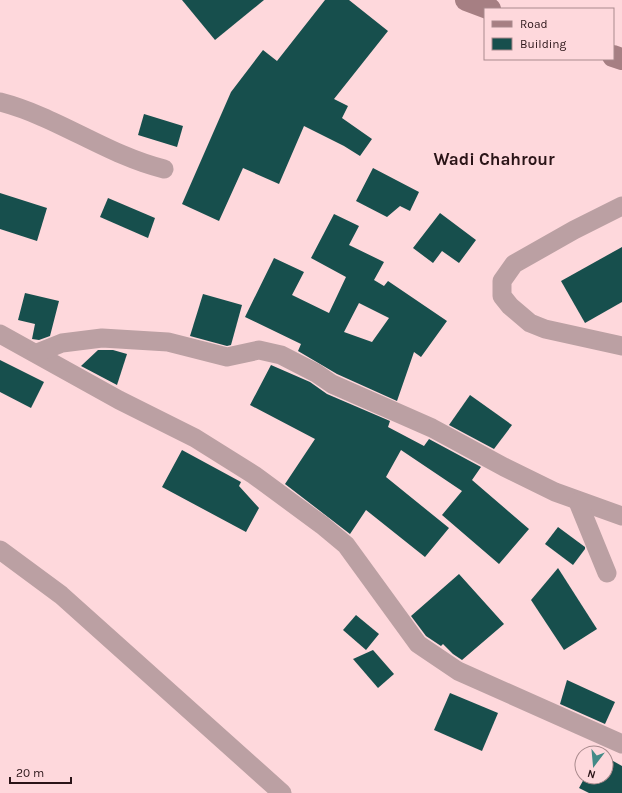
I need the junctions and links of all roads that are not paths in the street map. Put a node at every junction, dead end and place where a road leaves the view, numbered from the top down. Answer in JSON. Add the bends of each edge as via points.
{"nodes":[{"id":1,"x":466,"y":0,"type":"edge"},
{"id":2,"x":487,"y":8,"type":"edge"},
{"id":3,"x":0,"y":102,"type":"edge"},
{"id":4,"x":164,"y":169,"type":"dead end"},
{"id":5,"x":622,"y":206,"type":"edge"},
{"id":6,"x":0,"y":334,"type":"edge"},
{"id":7,"x":622,"y":346,"type":"edge"},
{"id":8,"x":37,"y":353,"type":"junction"},
{"id":9,"x":578,"y":502,"type":"junction"},
{"id":10,"x":622,"y":516,"type":"edge"},
{"id":11,"x":0,"y":550,"type":"edge"},
{"id":12,"x":607,"y":573,"type":"dead end"},
{"id":13,"x":622,"y":744,"type":"edge"},
{"id":14,"x":282,"y":793,"type":"edge"}],
"edges":[{"from":1,"to":2,"type":"main road"},
{"from":3,"to":4,"type":"street","via":[[53,121],[109,148]]},
{"from":5,"to":7,"type":"street","via":[[514,264],[502,281],[502,296],[530,323],[545,329]]},
{"from":6,"to":8,"type":"street"},
{"from":8,"to":9,"type":"street","via":[[62,343],[102,338],[168,342],[227,357],[259,350],[281,355],[332,384],[432,428],[504,467]]},
{"from":8,"to":13,"type":"street","via":[[119,400],[195,438],[254,475],[322,525],[346,545],[418,644],[436,658],[472,678]]},
{"from":9,"to":10,"type":"street"},
{"from":9,"to":12,"type":"street"},
{"from":11,"to":14,"type":"street","via":[[61,596]]}]}
